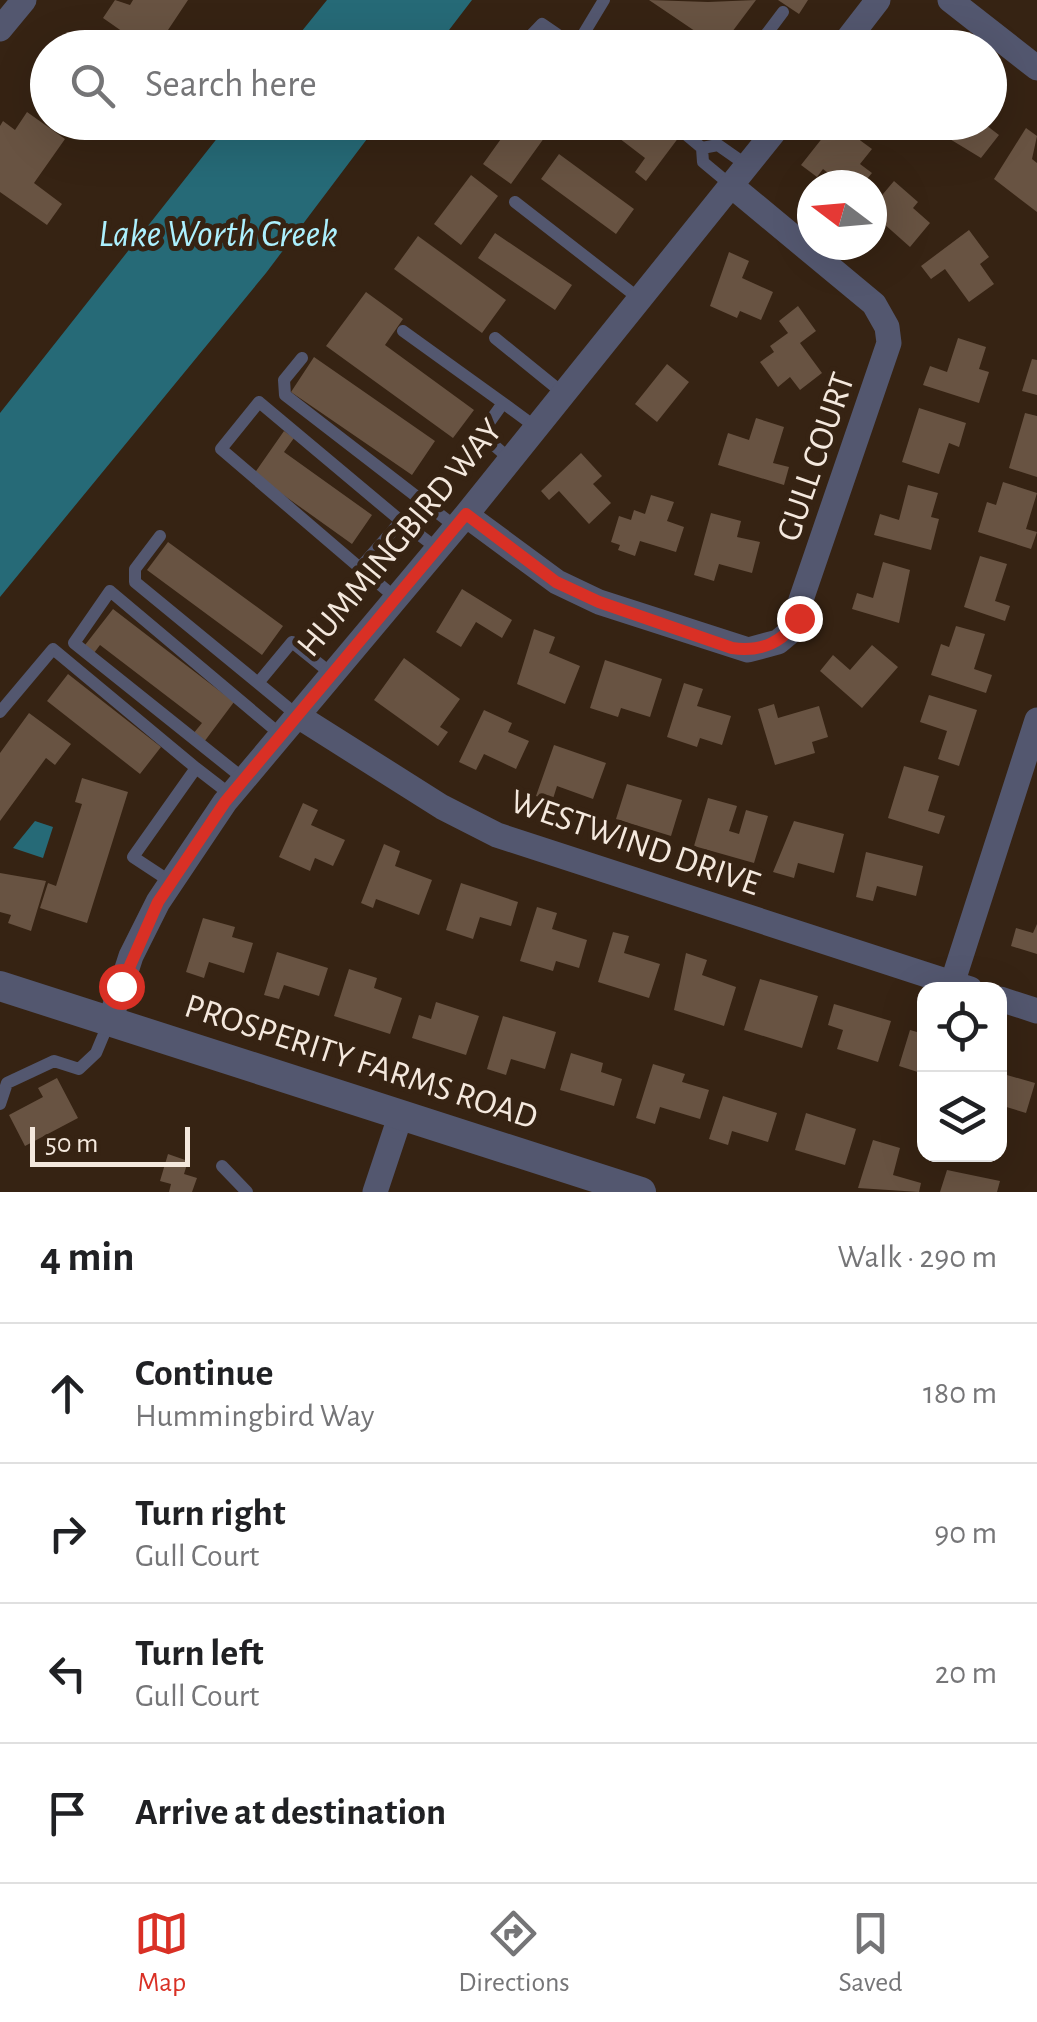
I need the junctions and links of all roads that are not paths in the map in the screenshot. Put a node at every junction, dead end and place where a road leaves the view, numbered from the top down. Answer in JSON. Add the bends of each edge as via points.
{"nodes":[{"id":1,"x":24,"y":0,"type":"edge"},
{"id":2,"x":604,"y":0,"type":"edge"},
{"id":3,"x":878,"y":0,"type":"edge"},
{"id":4,"x":950,"y":0,"type":"edge"},
{"id":5,"x":783,"y":12,"type":"dead end"},
{"id":6,"x":0,"y":29,"type":"edge"},
{"id":7,"x":586,"y":30,"type":"edge"},
{"id":8,"x":770,"y":30,"type":"edge"},
{"id":9,"x":855,"y":30,"type":"edge"},
{"id":10,"x":988,"y":30,"type":"edge"},
{"id":11,"x":1007,"y":45,"type":"edge"},
{"id":12,"x":1037,"y":68,"type":"edge"},
{"id":13,"x":692,"y":140,"type":"edge"},
{"id":14,"x":769,"y":140,"type":"edge"},
{"id":15,"x":702,"y":148,"type":"junction"},
{"id":16,"x":741,"y":177,"type":"junction"},
{"id":17,"x":515,"y":202,"type":"dead end"},
{"id":18,"x":641,"y":300,"type":"junction"},
{"id":19,"x":403,"y":332,"type":"dead end"},
{"id":20,"x":495,"y":338,"type":"dead end"},
{"id":21,"x":302,"y":358,"type":"dead end"},
{"id":22,"x":564,"y":394,"type":"junction"},
{"id":23,"x":503,"y":403,"type":"junction"},
{"id":24,"x":537,"y":428,"type":"junction"},
{"id":25,"x":510,"y":460,"type":"junction"},
{"id":26,"x":401,"y":520,"type":"junction"},
{"id":27,"x":461,"y":521,"type":"junction"},
{"id":28,"x":160,"y":536,"type":"dead end"},
{"id":29,"x":438,"y":549,"type":"junction"},
{"id":30,"x":360,"y":568,"type":"junction"},
{"id":31,"x":396,"y":598,"type":"junction"},
{"id":32,"x":333,"y":675,"type":"junction"},
{"id":33,"x":258,"y":682,"type":"junction"},
{"id":34,"x":0,"y":712,"type":"edge"},
{"id":35,"x":1037,"y":720,"type":"edge"},
{"id":36,"x":290,"y":726,"type":"junction"},
{"id":37,"x":196,"y":768,"type":"junction"},
{"id":38,"x":238,"y":787,"type":"junction"},
{"id":39,"x":171,"y":882,"type":"junction"},
{"id":40,"x":949,"y":982,"type":"edge"},
{"id":41,"x":962,"y":982,"type":"edge"},
{"id":42,"x":0,"y":986,"type":"edge"},
{"id":43,"x":1007,"y":1001,"type":"edge"},
{"id":44,"x":1037,"y":1011,"type":"edge"},
{"id":45,"x":110,"y":1021,"type":"junction"},
{"id":46,"x":0,"y":1104,"type":"edge"},
{"id":47,"x":401,"y":1114,"type":"junction"},
{"id":48,"x":222,"y":1166,"type":"dead end"},
{"id":49,"x":378,"y":1191,"type":"edge"},
{"id":50,"x":248,"y":1192,"type":"edge"},
{"id":51,"x":641,"y":1192,"type":"edge"}],
"edges":[{"from":1,"to":6,"type":"street"},
{"from":2,"to":7,"type":"lane"},
{"from":3,"to":9,"type":"street"},
{"from":4,"to":10,"type":"street"},
{"from":5,"to":8,"type":"lane"},
{"from":11,"to":12,"type":"street"},
{"from":13,"to":15,"type":"lane"},
{"from":14,"to":16,"type":"street","name":"HUMMINGBIRD WAY"},
{"from":15,"to":16,"type":"lane","via":[[718,146]]},
{"from":15,"to":16,"type":"lane","via":[[703,162]]},
{"from":16,"to":18,"type":"street","name":"HUMMINGBIRD WAY"},
{"from":16,"to":27,"type":"street","name":"GULL COURT","via":[[874,304],[889,343],[790,632],[748,650],[599,602]]},
{"from":17,"to":18,"type":"lane"},
{"from":18,"to":22,"type":"street","name":"HUMMINGBIRD WAY"},
{"from":19,"to":23,"type":"lane"},
{"from":20,"to":22,"type":"lane"},
{"from":21,"to":27,"type":"lane","via":[[284,380],[285,395]]},
{"from":22,"to":24,"type":"street","name":"HUMMINGBIRD WAY"},
{"from":23,"to":24,"type":"lane"},
{"from":23,"to":25,"type":"lane","via":[[481,434]]},
{"from":24,"to":25,"type":"street","name":"HUMMINGBIRD WAY"},
{"from":25,"to":27,"type":"street","name":"HUMMINGBIRD WAY"},
{"from":26,"to":29,"type":"lane"},
{"from":26,"to":30,"type":"lane"},
{"from":26,"to":30,"type":"lane","via":[[259,402],[221,449]]},
{"from":27,"to":29,"type":"street","name":"HUMMINGBIRD WAY"},
{"from":28,"to":33,"type":"lane","via":[[135,569],[135,582]]},
{"from":29,"to":31,"type":"street","name":"HUMMINGBIRD WAY"},
{"from":30,"to":31,"type":"lane"},
{"from":31,"to":32,"type":"street","name":"HUMMINGBIRD WAY"},
{"from":32,"to":33,"type":"lane","via":[[292,642]]},
{"from":32,"to":36,"type":"street","name":"HUMMINGBIRD WAY"},
{"from":33,"to":36,"type":"lane"},
{"from":34,"to":37,"type":"lane","via":[[53,650]]},
{"from":35,"to":41,"type":"street"},
{"from":36,"to":38,"type":"street","name":"HUMMINGBIRD WAY"},
{"from":36,"to":38,"type":"lane","via":[[110,591],[74,643]]},
{"from":36,"to":40,"type":"street","name":"WESTWIND DRIVE","via":[[498,835]]},
{"from":37,"to":38,"type":"lane"},
{"from":37,"to":39,"type":"lane","via":[[133,856]]},
{"from":38,"to":39,"type":"street","name":"HUMMINGBIRD WAY"},
{"from":39,"to":45,"type":"street","name":"HUMMINGBIRD WAY","via":[[131,956]]},
{"from":42,"to":45,"type":"street","name":"PROSPERITY FARMS ROAD"},
{"from":43,"to":44,"type":"street"},
{"from":45,"to":46,"type":"lane","via":[[96,1053],[79,1069],[54,1061],[7,1084]]},
{"from":45,"to":47,"type":"street","name":"PROSPERITY FARMS ROAD"},
{"from":47,"to":49,"type":"street"},
{"from":47,"to":51,"type":"street","name":"PROSPERITY FARMS ROAD","via":[[566,1174]]},
{"from":48,"to":50,"type":"lane"}]}
